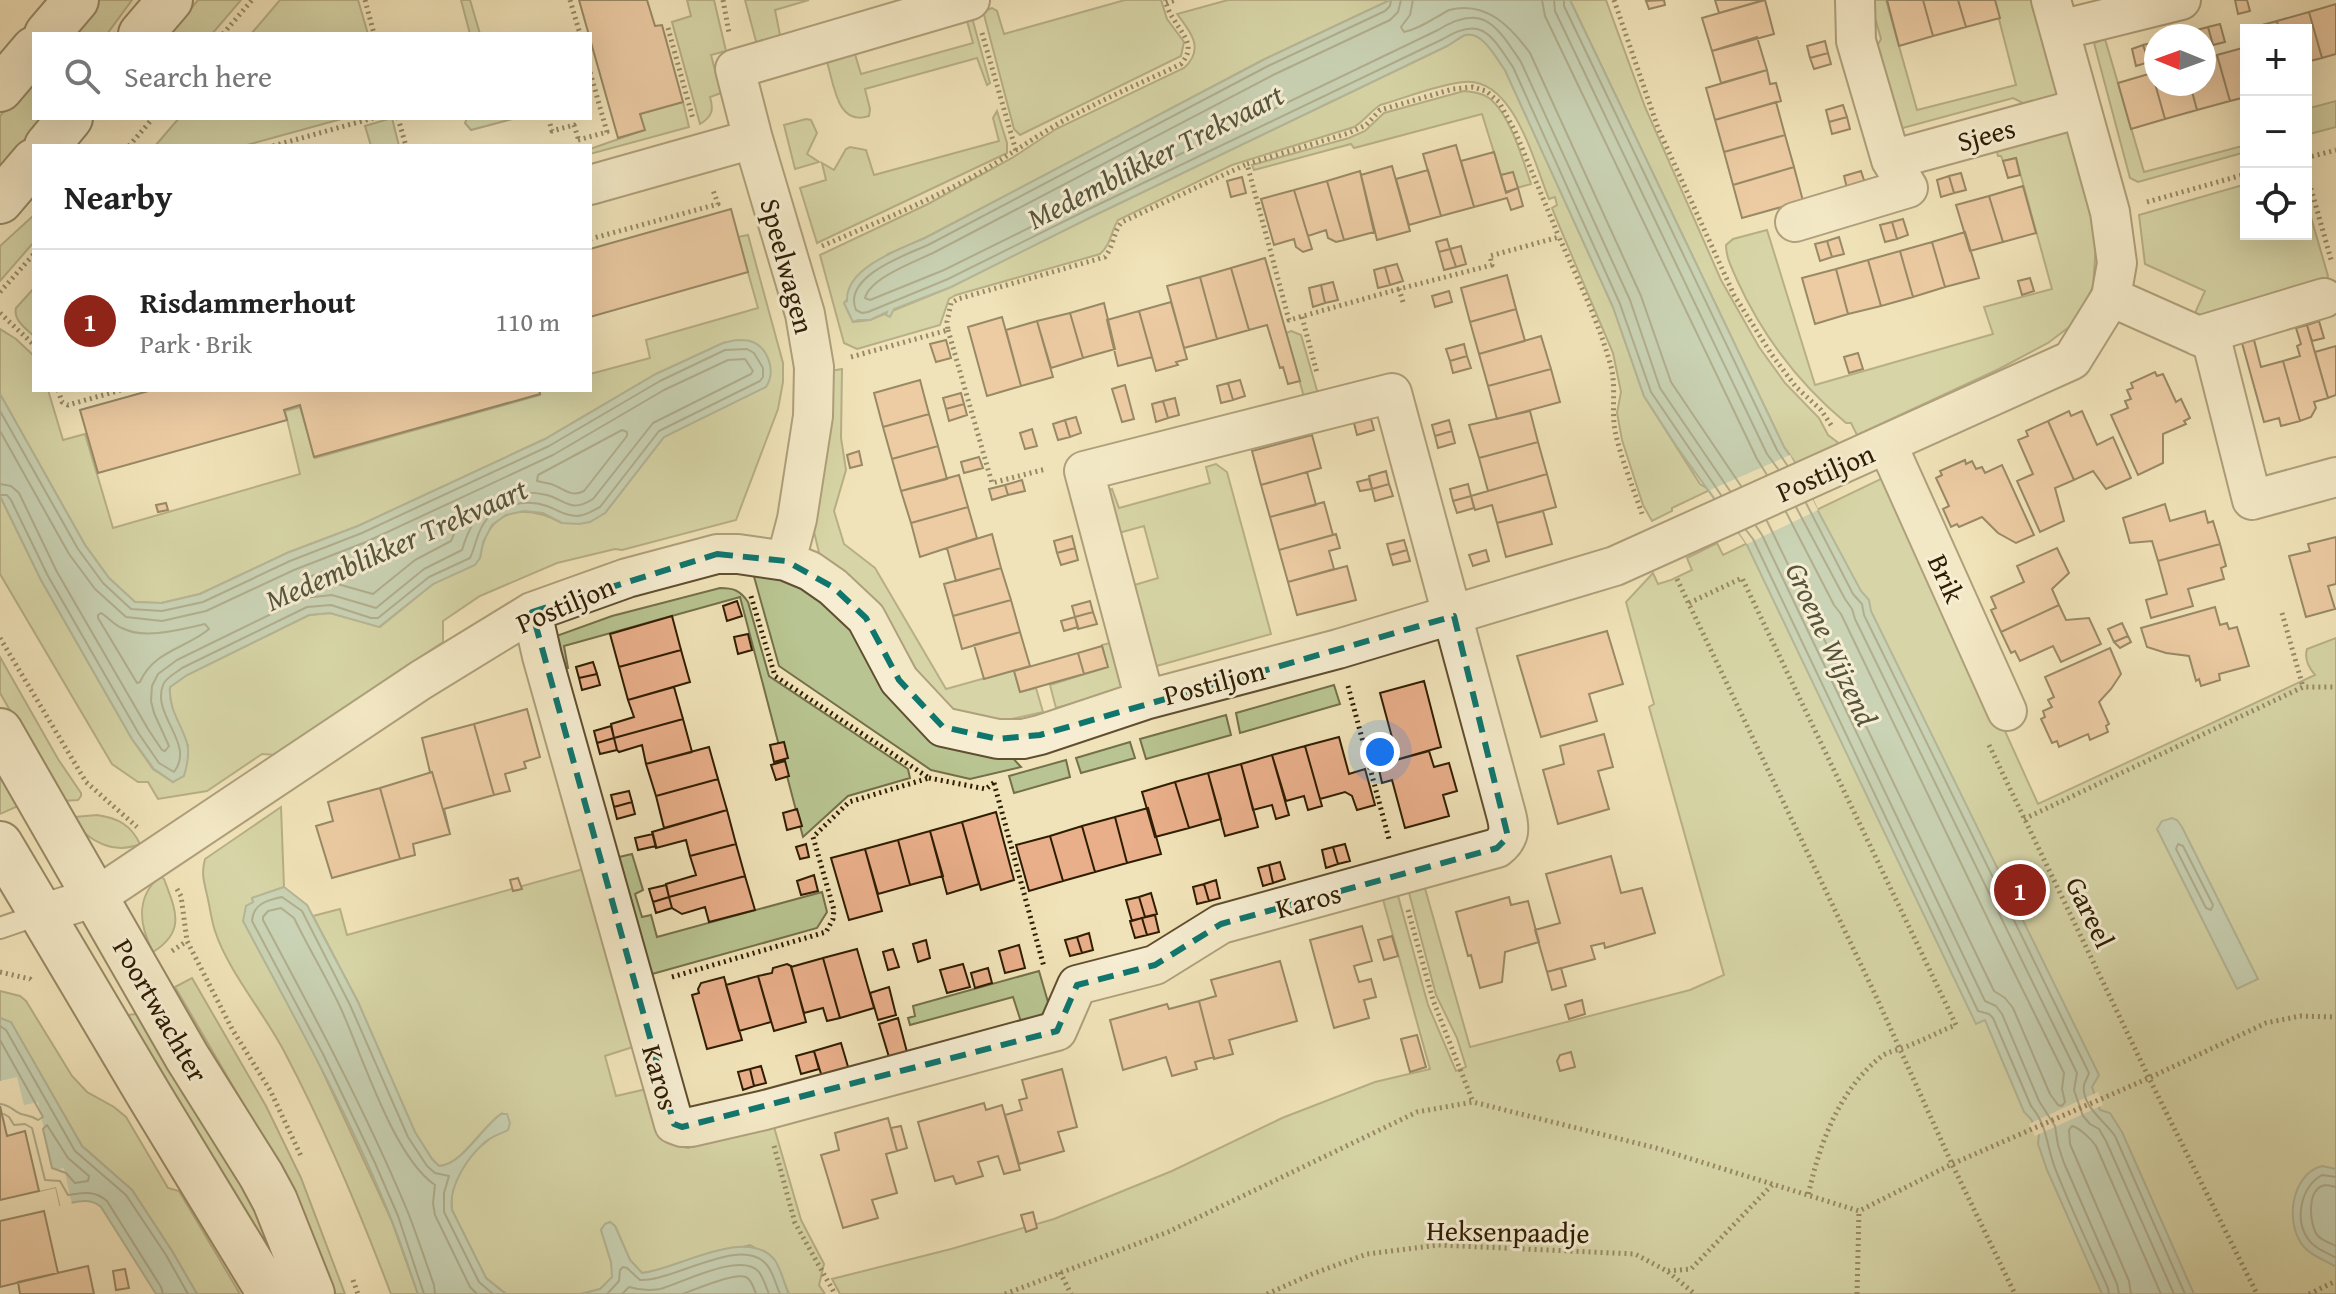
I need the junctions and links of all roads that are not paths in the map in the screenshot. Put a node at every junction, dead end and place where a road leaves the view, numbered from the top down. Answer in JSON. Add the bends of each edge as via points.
{"nodes":[{"id":1,"x":76,"y":0,"type":"edge"},
{"id":2,"x":170,"y":0,"type":"edge"},
{"id":3,"x":1855,"y":0,"type":"edge"},
{"id":4,"x":2181,"y":0,"type":"edge"},
{"id":5,"x":976,"y":14,"type":"edge"},
{"id":6,"x":2055,"y":15,"type":"edge"},
{"id":7,"x":49,"y":32,"type":"edge"},
{"id":8,"x":143,"y":32,"type":"edge"},
{"id":9,"x":32,"y":51,"type":"edge"},
{"id":10,"x":0,"y":89,"type":"edge"},
{"id":11,"x":2081,"y":108,"type":"junction"},
{"id":12,"x":68,"y":120,"type":"edge"},
{"id":13,"x":753,"y":139,"type":"junction"},
{"id":14,"x":49,"y":144,"type":"edge"},
{"id":15,"x":1891,"y":160,"type":"junction"},
{"id":16,"x":32,"y":163,"type":"edge"},
{"id":17,"x":592,"y":184,"type":"edge"},
{"id":18,"x":0,"y":201,"type":"edge"},
{"id":19,"x":1795,"y":222,"type":"dead end"},
{"id":20,"x":2330,"y":287,"type":"edge"},
{"id":21,"x":2111,"y":297,"type":"junction"},
{"id":22,"x":2198,"y":336,"type":"junction"},
{"id":23,"x":1871,"y":451,"type":"junction"},
{"id":24,"x":2336,"y":477,"type":"edge"},
{"id":25,"x":786,"y":561,"type":"junction"},
{"id":26,"x":532,"y":612,"type":"junction"},
{"id":27,"x":1454,"y":616,"type":"junction"},
{"id":28,"x":1145,"y":700,"type":"junction"},
{"id":29,"x":1996,"y":722,"type":"road end"},
{"id":30,"x":0,"y":731,"type":"edge"},
{"id":31,"x":0,"y":844,"type":"edge"},
{"id":32,"x":96,"y":897,"type":"junction"},
{"id":33,"x":41,"y":914,"type":"junction"},
{"id":34,"x":0,"y":928,"type":"edge"},
{"id":35,"x":270,"y":1294,"type":"edge"},
{"id":36,"x":312,"y":1294,"type":"edge"}],
"edges":[{"from":1,"to":7,"type":"street"},
{"from":2,"to":8,"type":"street"},
{"from":3,"to":15,"type":"street","via":[[1856,41]]},
{"from":4,"to":6,"type":"street"},
{"from":5,"to":13,"type":"street","name":"Speelwagen","via":[[735,69]]},
{"from":6,"to":11,"type":"street","name":"Postiljon"},
{"from":9,"to":10,"type":"street"},
{"from":11,"to":15,"type":"street","name":"Sjees"},
{"from":11,"to":21,"type":"street","name":"Postiljon","via":[[2110,212],[2117,263]]},
{"from":12,"to":14,"type":"street"},
{"from":13,"to":17,"type":"street"},
{"from":13,"to":25,"type":"street","name":"Speelwagen","via":[[805,314],[814,367],[813,416]]},
{"from":15,"to":19,"type":"street","via":[[1908,188]]},
{"from":16,"to":18,"type":"street"},
{"from":20,"to":22,"type":"street"},
{"from":21,"to":22,"type":"street"},
{"from":21,"to":23,"type":"street","name":"Postiljon","via":[[2072,360]]},
{"from":22,"to":24,"type":"street","via":[[2212,342],[2252,500]]},
{"from":23,"to":27,"type":"street","name":"Postiljon","via":[[1615,566]]},
{"from":23,"to":29,"type":"street","name":"Brik"},
{"from":25,"to":26,"type":"street","name":"Postiljon","via":[[717,554],[627,578]]},
{"from":25,"to":28,"type":"street","name":"Postiljon","via":[[833,587],[866,618],[899,680],[943,727],[1023,739]]},
{"from":26,"to":27,"type":"street","name":"Karos","via":[[674,1124],[682,1127],[765,1110],[1057,1031],[1077,985],[1155,965],[1221,924],[1497,848],[1508,837],[1509,827]]},
{"from":26,"to":32,"type":"street","name":"Postiljon"},
{"from":27,"to":28,"type":"street","name":"Postiljon"},
{"from":27,"to":28,"type":"street","name":"Karos","via":[[1392,393],[1084,471]]},
{"from":30,"to":32,"type":"street","name":"Poortwachter"},
{"from":31,"to":33,"type":"street","name":"Poortwachter"},
{"from":32,"to":33,"type":"street","name":"Postiljon"},
{"from":32,"to":36,"type":"street","name":"Poortwachter","via":[[261,1175]]},
{"from":33,"to":34,"type":"lane"},
{"from":33,"to":35,"type":"street","name":"Poortwachter"}]}
